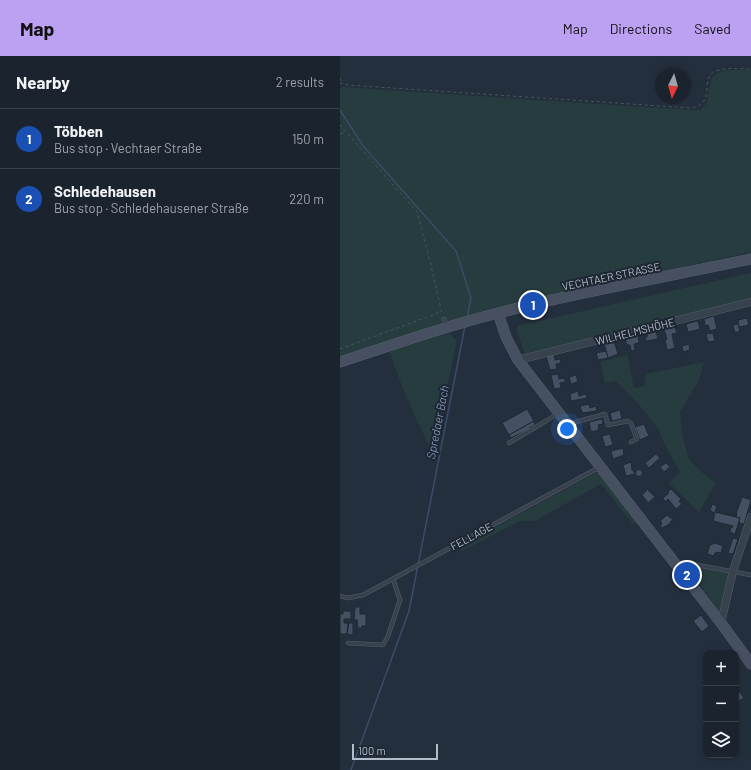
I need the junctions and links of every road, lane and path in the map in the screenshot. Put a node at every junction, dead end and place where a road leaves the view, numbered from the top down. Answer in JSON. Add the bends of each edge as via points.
{"nodes":[{"id":1,"x":751,"y":69,"type":"edge"},
{"id":2,"x":340,"y":78,"type":"edge"},
{"id":3,"x":342,"y":83,"type":"junction"},
{"id":4,"x":340,"y":84,"type":"edge"},
{"id":5,"x":340,"y":125,"type":"edge"},
{"id":6,"x":346,"y":132,"type":"junction"},
{"id":7,"x":340,"y":134,"type":"edge"},
{"id":8,"x":751,"y":259,"type":"edge"},
{"id":9,"x":751,"y":302,"type":"edge"},
{"id":10,"x":442,"y":312,"type":"junction"},
{"id":11,"x":498,"y":313,"type":"junction"},
{"id":12,"x":444,"y":319,"type":"joint"},
{"id":13,"x":450,"y":325,"type":"junction"},
{"id":14,"x":340,"y":349,"type":"edge"},
{"id":15,"x":518,"y":360,"type":"junction"},
{"id":16,"x":340,"y":362,"type":"edge"},
{"id":17,"x":559,"y":412,"type":"junction"},
{"id":18,"x":568,"y":424,"type":"junction"},
{"id":19,"x":631,"y":442,"type":"dead end"},
{"id":20,"x":509,"y":443,"type":"dead end"},
{"id":21,"x":602,"y":466,"type":"junction"},
{"id":22,"x":751,"y":516,"type":"edge"},
{"id":23,"x":678,"y":568,"type":"junction"},
{"id":24,"x":733,"y":571,"type":"junction"},
{"id":25,"x":751,"y":575,"type":"edge"},
{"id":26,"x":393,"y":579,"type":"junction"},
{"id":27,"x":340,"y":596,"type":"edge"},
{"id":28,"x":721,"y":622,"type":"junction"},
{"id":29,"x":348,"y":642,"type":"dead end"},
{"id":30,"x":751,"y":664,"type":"edge"}],
"edges":[{"from":1,"to":3,"type":"path","via":[[716,71],[710,75],[706,98],[702,104],[690,108]]},
{"from":2,"to":3,"type":"path"},
{"from":3,"to":4,"type":"path"},
{"from":5,"to":6,"type":"path"},
{"from":6,"to":7,"type":"path"},
{"from":6,"to":10,"type":"path","via":[[417,212]]},
{"from":8,"to":11,"type":"street","name":"VECHTAER STRASSE"},
{"from":9,"to":15,"type":"street","name":"WILHELMSHÖHE"},
{"from":10,"to":12,"type":"path"},
{"from":10,"to":14,"type":"path"},
{"from":11,"to":13,"type":"street","name":"VECHTAER STRASSE"},
{"from":11,"to":15,"type":"street"},
{"from":12,"to":13,"type":"lane"},
{"from":13,"to":16,"type":"street","name":"VECHTAER STRASSE"},
{"from":15,"to":17,"type":"street"},
{"from":17,"to":18,"type":"street"},
{"from":17,"to":20,"type":"lane"},
{"from":18,"to":19,"type":"lane","via":[[605,414],[608,425],[628,421],[631,423],[637,439]]},
{"from":18,"to":21,"type":"street"},
{"from":21,"to":23,"type":"street"},
{"from":21,"to":26,"type":"lane","name":"FELLAGE"},
{"from":22,"to":24,"type":"street"},
{"from":23,"to":24,"type":"lane","via":[[686,563]]},
{"from":23,"to":28,"type":"street"},
{"from":24,"to":25,"type":"lane"},
{"from":24,"to":28,"type":"street"},
{"from":26,"to":27,"type":"lane","name":"FELLAGE","via":[[363,595],[348,598]]},
{"from":26,"to":29,"type":"lane","via":[[400,600],[383,645]]},
{"from":28,"to":30,"type":"street"}]}
